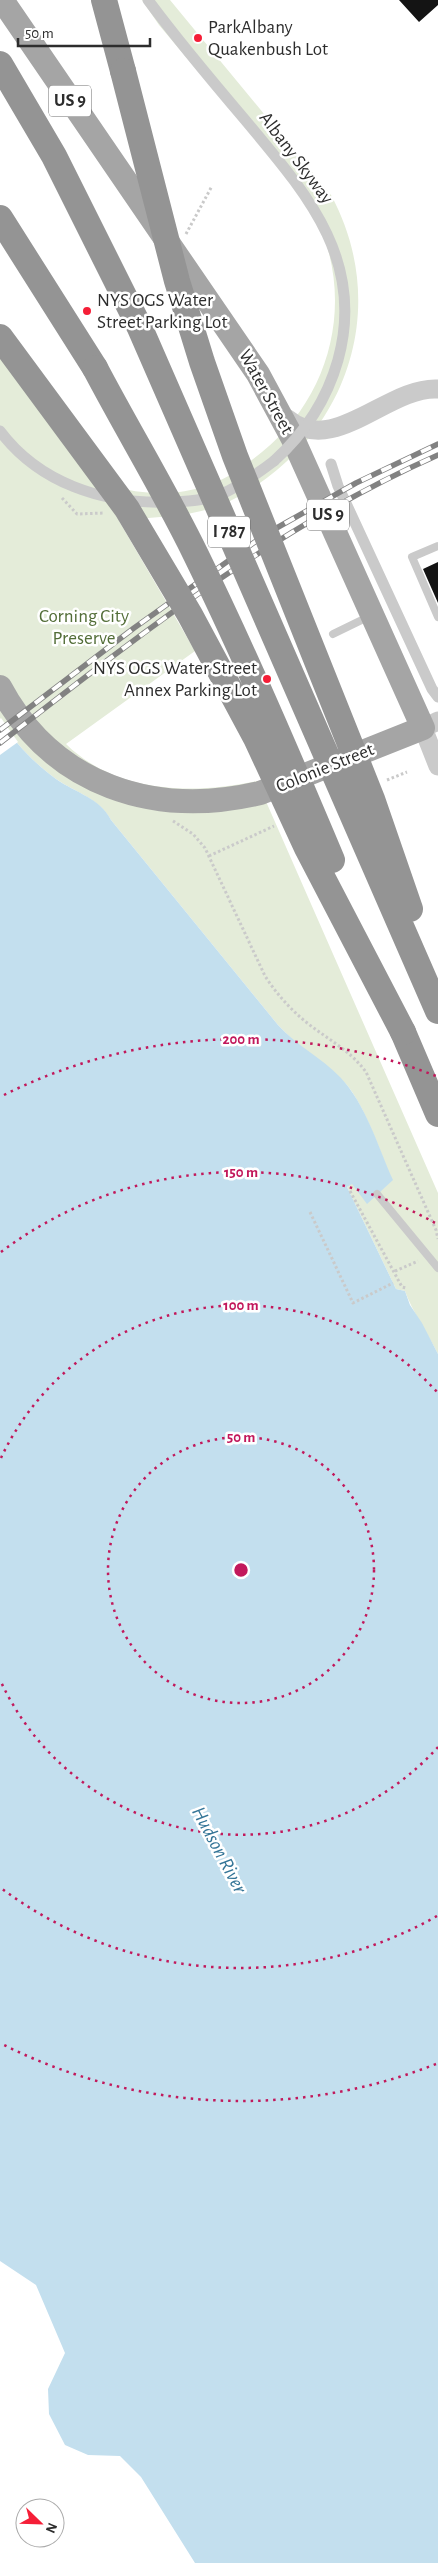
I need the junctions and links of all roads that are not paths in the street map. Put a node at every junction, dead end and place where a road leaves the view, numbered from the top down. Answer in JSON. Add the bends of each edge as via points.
{"nodes":[{"id":1,"x":2,"y":0,"type":"edge"},
{"id":2,"x":104,"y":0,"type":"edge"},
{"id":3,"x":148,"y":0,"type":"edge"},
{"id":4,"x":0,"y":64,"type":"edge"},
{"id":5,"x":0,"y":218,"type":"edge"},
{"id":6,"x":0,"y":337,"type":"edge"},
{"id":7,"x":438,"y":389,"type":"edge"},
{"id":8,"x":275,"y":403,"type":"junction"},
{"id":9,"x":0,"y":431,"type":"edge"},
{"id":10,"x":331,"y":464,"type":"dead end"},
{"id":11,"x":438,"y":546,"type":"edge"},
{"id":12,"x":372,"y":615,"type":"junction"},
{"id":13,"x":438,"y":618,"type":"edge"},
{"id":14,"x":333,"y":634,"type":"dead end"},
{"id":15,"x":0,"y":686,"type":"edge"},
{"id":16,"x":438,"y":697,"type":"edge"},
{"id":17,"x":430,"y":724,"type":"edge"},
{"id":18,"x":438,"y":766,"type":"edge"},
{"id":19,"x":438,"y":991,"type":"edge"},
{"id":20,"x":438,"y":1011,"type":"edge"},
{"id":21,"x":403,"y":1032,"type":"junction"},
{"id":22,"x":438,"y":1114,"type":"edge"},
{"id":23,"x":377,"y":1194,"type":"dead end"},
{"id":24,"x":438,"y":1268,"type":"edge"}],
"edges":[{"from":1,"to":8,"type":"main road","name":"Water Street","number":"US 9","via":[[240,344]]},
{"from":2,"to":19,"type":"highway","bridge":true,"via":[[177,281],[202,362],[235,456],[372,799]]},
{"from":3,"to":9,"type":"street","name":"Albany Skyway","bridge":true,"via":[[312,204],[332,244],[344,290],[344,331],[335,369],[311,419],[274,461],[218,495],[192,501],[145,503],[94,495],[58,480],[24,456]]},
{"from":4,"to":20,"type":"highway","number":"I 787","bridge":true,"via":[[54,156],[140,328]]},
{"from":5,"to":21,"type":"highway","number":"I 787","bridge":true,"via":[[95,368],[196,555],[309,806]]},
{"from":6,"to":21,"type":"highway","bridge":true,"via":[[127,509],[190,616],[256,738],[307,848]]},
{"from":7,"to":8,"type":"street","via":[[399,399],[327,431],[312,431],[297,425]]},
{"from":8,"to":12,"type":"main road","name":"Water Street","number":"US 9"},
{"from":10,"to":16,"type":"street"},
{"from":11,"to":13,"type":"lane","via":[[412,557]]},
{"from":12,"to":14,"type":"lane"},
{"from":12,"to":17,"type":"main road","name":"Water Street","number":"US 9"},
{"from":15,"to":17,"type":"main road","name":"Colonie Street","via":[[19,718],[59,759],[116,789],[149,798],[208,801],[260,793]]},
{"from":17,"to":18,"type":"street","name":"Water Street"},
{"from":21,"to":22,"type":"highway","number":"I 787"},
{"from":23,"to":24,"type":"lane"}]}
